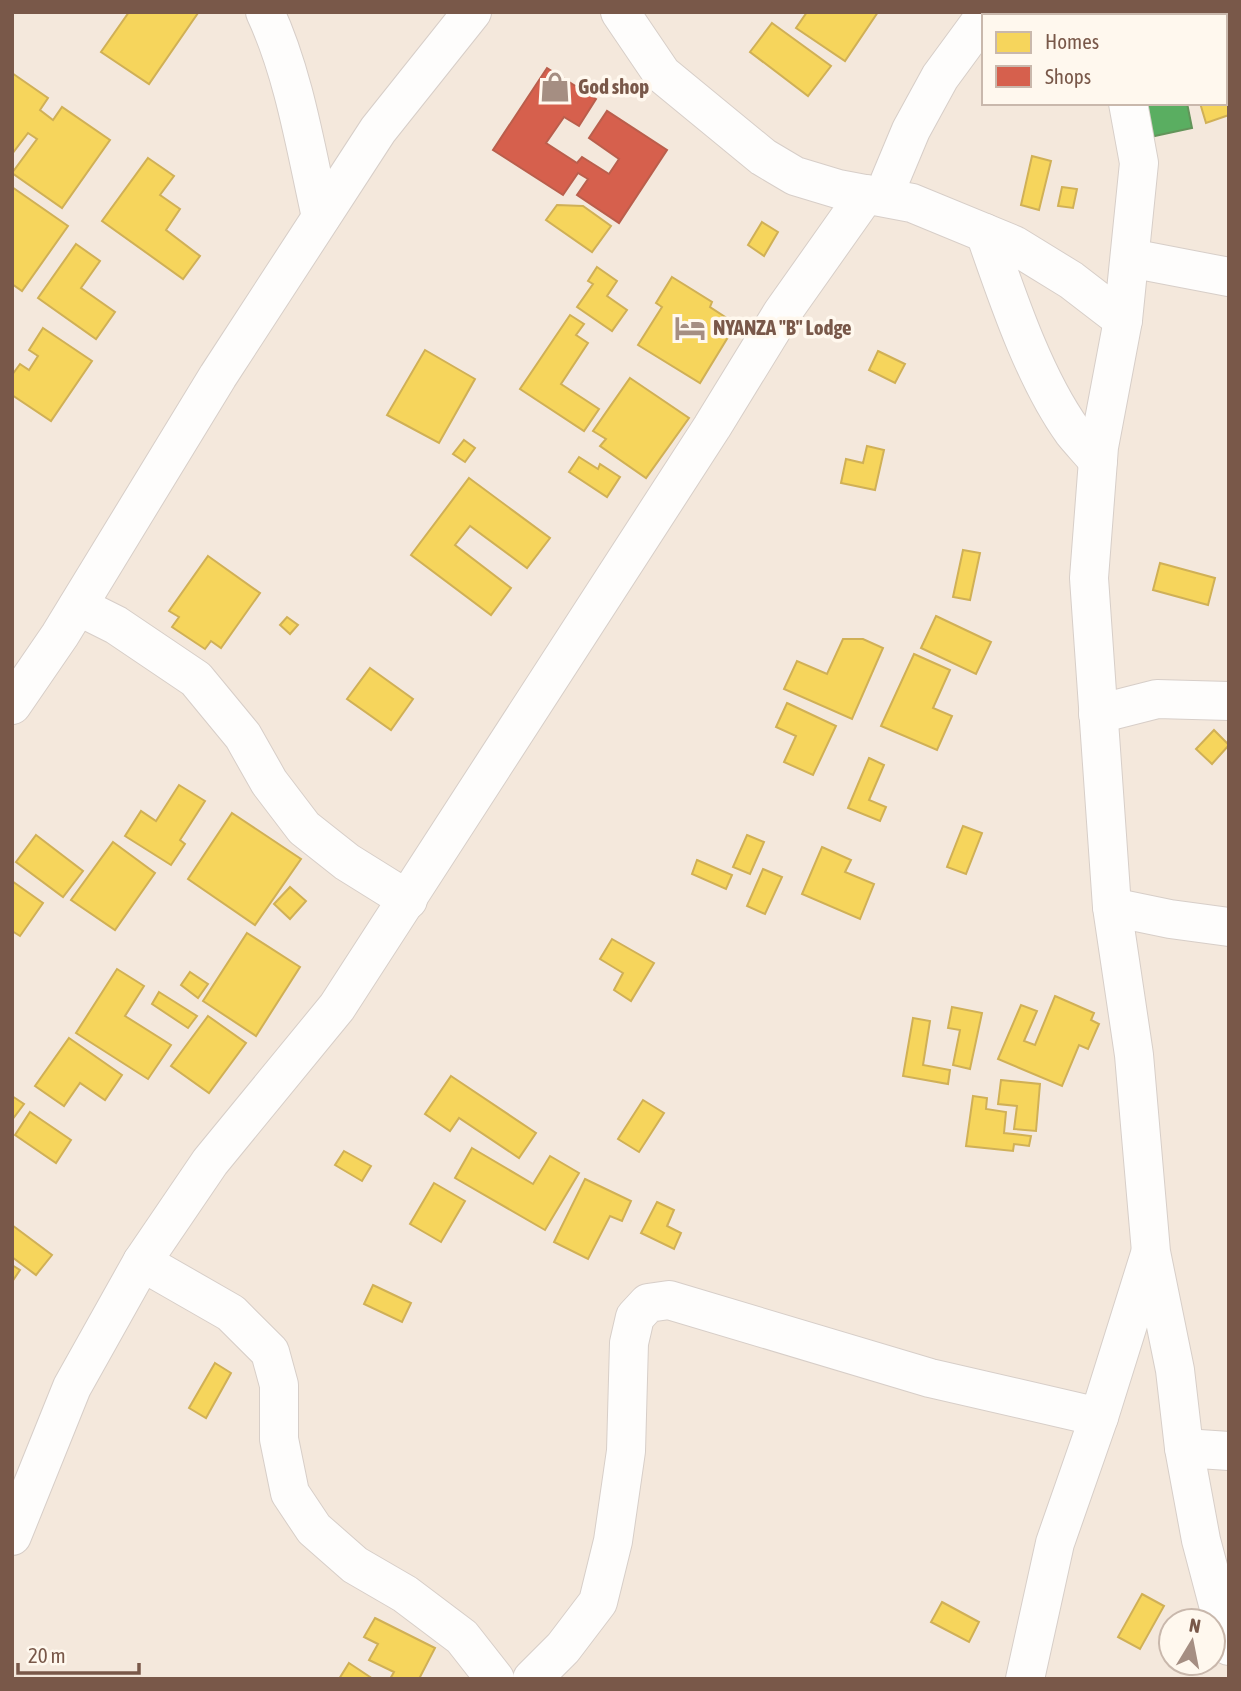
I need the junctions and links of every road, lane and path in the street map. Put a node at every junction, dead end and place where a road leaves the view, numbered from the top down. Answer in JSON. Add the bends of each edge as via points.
{"nodes":[{"id":1,"x":265,"y":12,"type":"edge"},
{"id":2,"x":472,"y":12,"type":"edge"},
{"id":3,"x":621,"y":12,"type":"edge"},
{"id":4,"x":982,"y":19,"type":"edge"},
{"id":5,"x":1128,"y":105,"type":"edge"},
{"id":6,"x":875,"y":196,"type":"junction"},
{"id":7,"x":321,"y":217,"type":"junction"},
{"id":8,"x":985,"y":233,"type":"junction"},
{"id":9,"x":1130,"y":258,"type":"junction"},
{"id":10,"x":1229,"y":277,"type":"edge"},
{"id":11,"x":1123,"y":320,"type":"junction"},
{"id":12,"x":1098,"y":461,"type":"junction"},
{"id":13,"x":78,"y":606,"type":"junction"},
{"id":14,"x":1229,"y":701,"type":"edge"},
{"id":15,"x":12,"y":705,"type":"edge"},
{"id":16,"x":1098,"y":714,"type":"junction"},
{"id":17,"x":408,"y":900,"type":"junction"},
{"id":18,"x":1112,"y":907,"type":"junction"},
{"id":19,"x":1229,"y":927,"type":"edge"},
{"id":20,"x":1150,"y":1252,"type":"junction"},
{"id":21,"x":142,"y":1262,"type":"junction"},
{"id":22,"x":1099,"y":1418,"type":"junction"},
{"id":23,"x":1184,"y":1448,"type":"junction"},
{"id":24,"x":1229,"y":1451,"type":"edge"},
{"id":25,"x":12,"y":1536,"type":"edge"},
{"id":26,"x":1229,"y":1646,"type":"edge"},
{"id":27,"x":495,"y":1679,"type":"edge"},
{"id":28,"x":532,"y":1679,"type":"edge"},
{"id":29,"x":1025,"y":1679,"type":"edge"}],
"edges":[{"from":1,"to":7,"type":"street","via":[[289,84]]},
{"from":2,"to":7,"type":"street","via":[[378,130]]},
{"from":3,"to":6,"type":"street","via":[[662,75],[763,157],[795,176]]},
{"from":4,"to":6,"type":"street","via":[[940,77]]},
{"from":5,"to":9,"type":"street","via":[[1139,163]]},
{"from":6,"to":8,"type":"street","via":[[912,203]]},
{"from":6,"to":17,"type":"street","via":[[782,313]]},
{"from":7,"to":13,"type":"street"},
{"from":8,"to":11,"type":"street","via":[[1014,244],[1071,279]]},
{"from":8,"to":12,"type":"street","via":[[1047,386],[1073,432]]},
{"from":9,"to":10,"type":"street"},
{"from":9,"to":11,"type":"street"},
{"from":11,"to":12,"type":"street"},
{"from":12,"to":16,"type":"street","via":[[1089,578]]},
{"from":13,"to":15,"type":"street"},
{"from":13,"to":17,"type":"street","via":[[116,625],[196,679],[243,736],[269,782],[304,828]]},
{"from":14,"to":16,"type":"street","via":[[1157,699]]},
{"from":16,"to":18,"type":"street"},
{"from":17,"to":21,"type":"street","via":[[337,1007],[210,1162]]},
{"from":18,"to":19,"type":"street"},
{"from":18,"to":20,"type":"street","via":[[1134,1055]]},
{"from":20,"to":22,"type":"street"},
{"from":20,"to":23,"type":"street","via":[[1175,1370]]},
{"from":21,"to":25,"type":"street","via":[[72,1387]]},
{"from":21,"to":27,"type":"street","via":[[231,1313],[270,1352],[279,1385],[279,1439],[290,1493],[314,1529],[355,1565],[405,1594],[462,1637]]},
{"from":22,"to":28,"type":"street","via":[[930,1378],[669,1300],[648,1303],[635,1317],[628,1343],[626,1451],[598,1602]]},
{"from":22,"to":29,"type":"street","via":[[1055,1543]]},
{"from":23,"to":24,"type":"street"},
{"from":23,"to":26,"type":"street","via":[[1201,1540]]}]}
